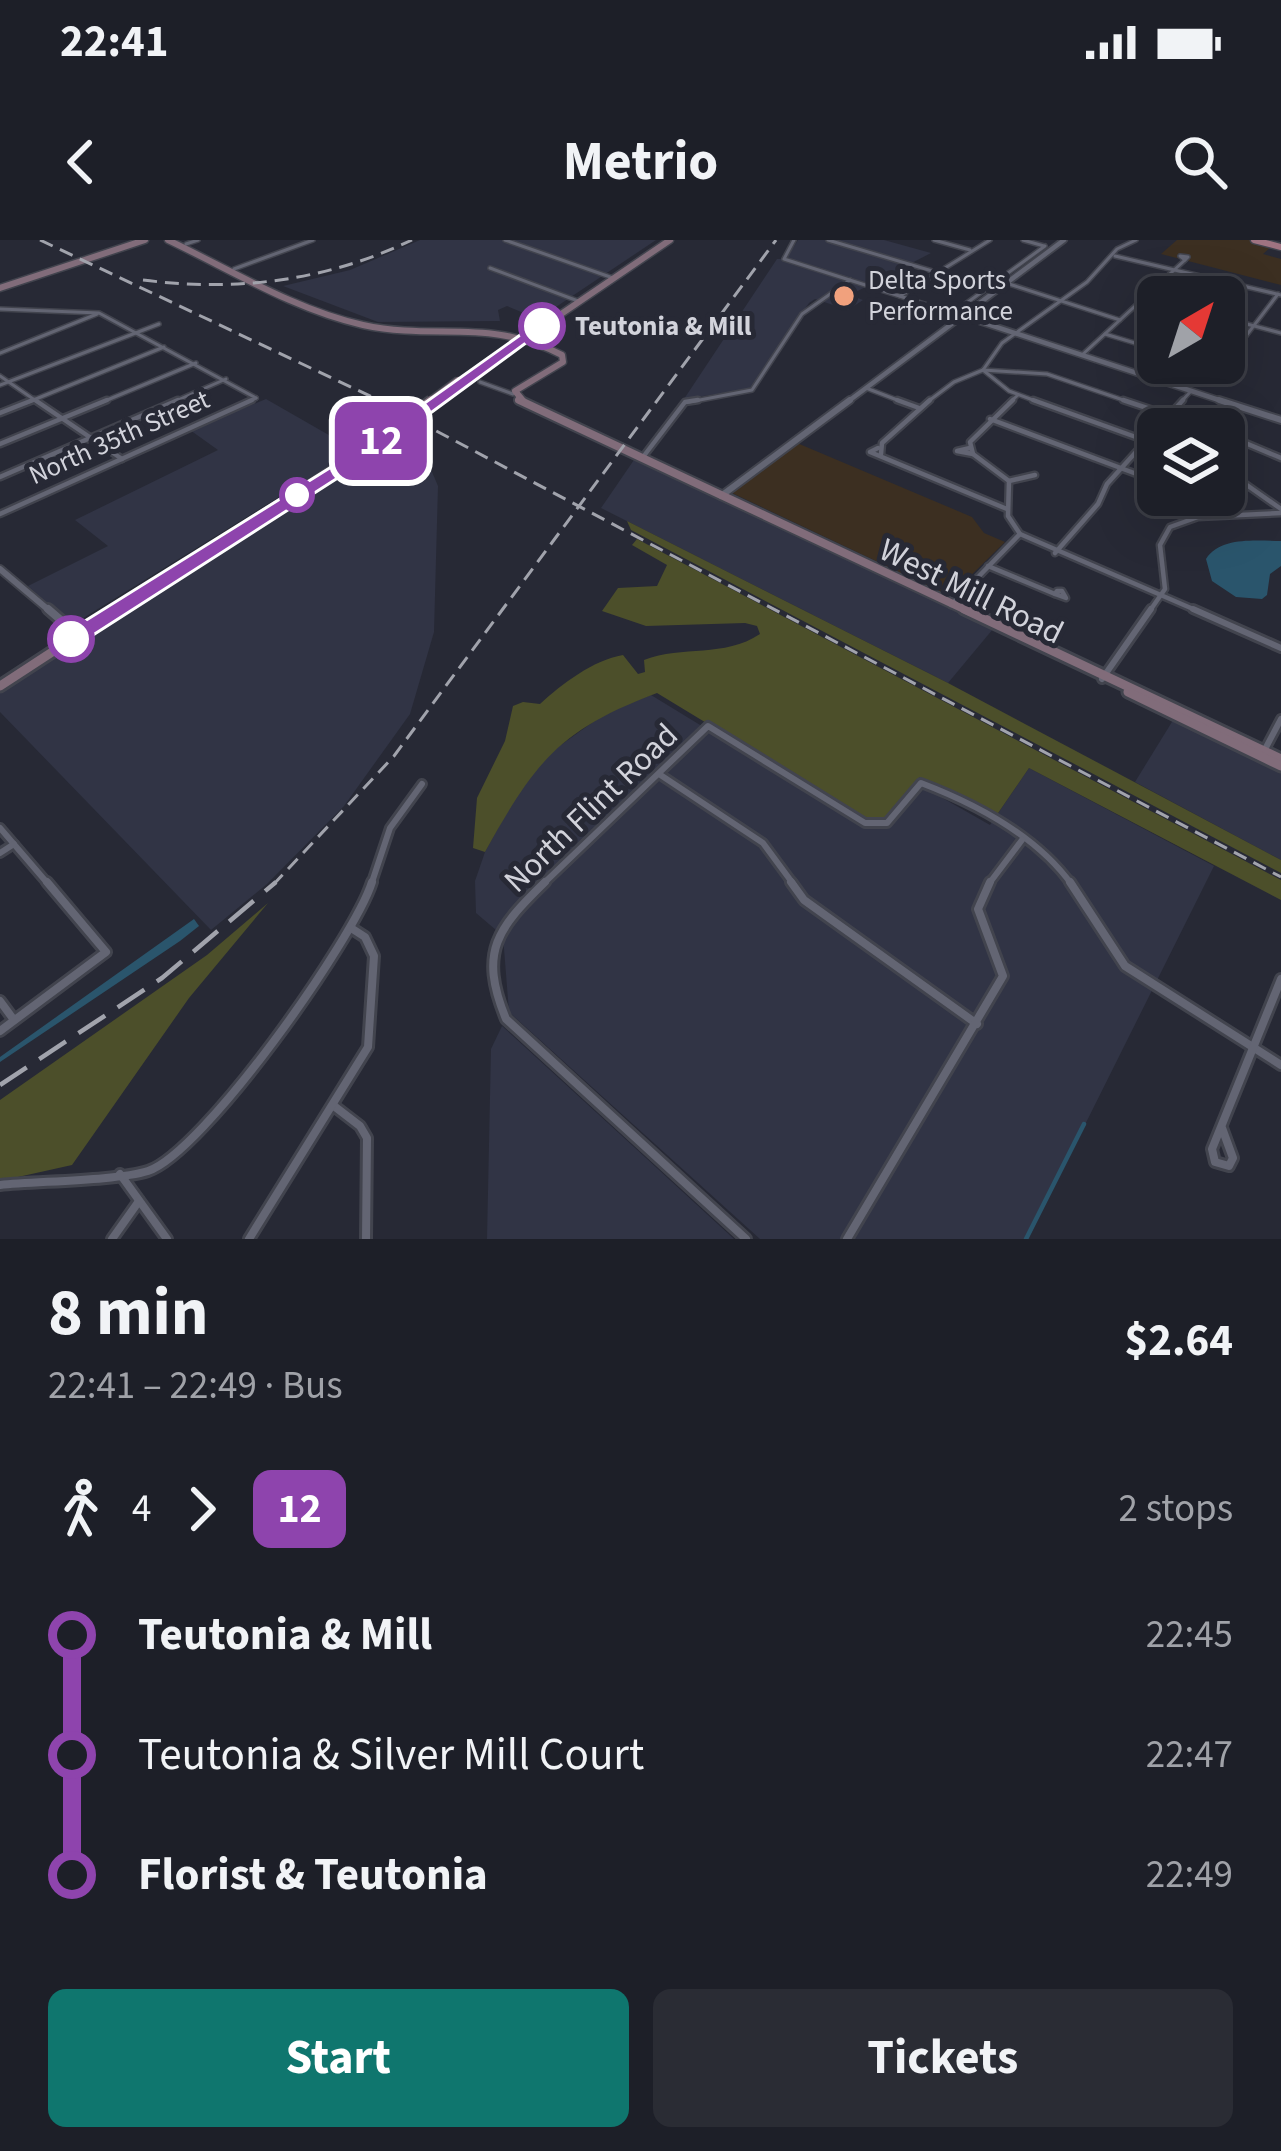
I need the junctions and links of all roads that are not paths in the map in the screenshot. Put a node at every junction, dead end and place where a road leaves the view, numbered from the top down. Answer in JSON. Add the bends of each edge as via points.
{"nodes":[{"id":1,"x":168,"y":240,"type":"edge"},
{"id":2,"x":178,"y":240,"type":"edge"},
{"id":3,"x":198,"y":240,"type":"edge"},
{"id":4,"x":314,"y":240,"type":"edge"},
{"id":5,"x":505,"y":240,"type":"edge"},
{"id":6,"x":660,"y":240,"type":"edge"},
{"id":7,"x":670,"y":240,"type":"edge"},
{"id":8,"x":794,"y":240,"type":"edge"},
{"id":9,"x":828,"y":240,"type":"edge"},
{"id":10,"x":934,"y":240,"type":"edge"},
{"id":11,"x":990,"y":240,"type":"edge"},
{"id":12,"x":1023,"y":240,"type":"edge"},
{"id":13,"x":1064,"y":240,"type":"edge"},
{"id":14,"x":1136,"y":240,"type":"edge"},
{"id":15,"x":1255,"y":240,"type":"edge"},
{"id":16,"x":1269,"y":240,"type":"edge"},
{"id":17,"x":132,"y":242,"type":"edge"},
{"id":18,"x":186,"y":244,"type":"junction"},
{"id":19,"x":1281,"y":245,"type":"edge"},
{"id":20,"x":1045,"y":246,"type":"junction"},
{"id":21,"x":1053,"y":248,"type":"junction"},
{"id":22,"x":973,"y":251,"type":"junction"},
{"id":23,"x":1113,"y":256,"type":"junction"},
{"id":24,"x":1185,"y":260,"type":"dead end"},
{"id":25,"x":224,"y":264,"type":"junction"},
{"id":26,"x":1024,"y":266,"type":"junction"},
{"id":27,"x":490,"y":268,"type":"dead end"},
{"id":28,"x":234,"y":269,"type":"junction"},
{"id":29,"x":1173,"y":270,"type":"junction"},
{"id":30,"x":937,"y":272,"type":"junction"},
{"id":31,"x":1196,"y":276,"type":"edge"},
{"id":32,"x":609,"y":278,"type":"junction"},
{"id":33,"x":850,"y":280,"type":"junction"},
{"id":34,"x":1006,"y":283,"type":"junction"},
{"id":35,"x":0,"y":286,"type":"edge"},
{"id":36,"x":988,"y":288,"type":"junction"},
{"id":37,"x":1245,"y":288,"type":"edge"},
{"id":38,"x":996,"y":290,"type":"junction"},
{"id":39,"x":1280,"y":294,"type":"edge"},
{"id":40,"x":900,"y":296,"type":"junction"},
{"id":41,"x":576,"y":300,"type":"junction"},
{"id":42,"x":1065,"y":303,"type":"junction"},
{"id":43,"x":0,"y":309,"type":"edge"},
{"id":44,"x":99,"y":313,"type":"junction"},
{"id":45,"x":953,"y":313,"type":"junction"},
{"id":46,"x":962,"y":316,"type":"junction"},
{"id":47,"x":1120,"y":320,"type":"junction"},
{"id":48,"x":159,"y":324,"type":"dead end"},
{"id":49,"x":1245,"y":324,"type":"edge"},
{"id":50,"x":1256,"y":327,"type":"junction"},
{"id":51,"x":140,"y":332,"type":"junction"},
{"id":52,"x":1015,"y":333,"type":"junction"},
{"id":53,"x":1281,"y":333,"type":"edge"},
{"id":54,"x":1105,"y":334,"type":"junction"},
{"id":55,"x":522,"y":337,"type":"junction"},
{"id":56,"x":1245,"y":339,"type":"edge"},
{"id":57,"x":1137,"y":344,"type":"edge"},
{"id":58,"x":166,"y":346,"type":"junction"},
{"id":59,"x":0,"y":353,"type":"edge"},
{"id":60,"x":1082,"y":355,"type":"junction"},
{"id":61,"x":196,"y":363,"type":"junction"},
{"id":62,"x":983,"y":370,"type":"junction"},
{"id":63,"x":1137,"y":373,"type":"edge"},
{"id":64,"x":0,"y":376,"type":"edge"},
{"id":65,"x":226,"y":380,"type":"junction"},
{"id":66,"x":9,"y":382,"type":"junction"},
{"id":67,"x":480,"y":382,"type":"dead end"},
{"id":68,"x":1171,"y":384,"type":"edge"},
{"id":69,"x":0,"y":386,"type":"edge"},
{"id":70,"x":866,"y":388,"type":"junction"},
{"id":71,"x":1191,"y":391,"type":"junction"},
{"id":72,"x":513,"y":394,"type":"junction"},
{"id":73,"x":1018,"y":395,"type":"junction"},
{"id":74,"x":35,"y":399,"type":"junction"},
{"id":75,"x":920,"y":408,"type":"junction"},
{"id":76,"x":1146,"y":408,"type":"edge"},
{"id":77,"x":1176,"y":408,"type":"edge"},
{"id":78,"x":0,"y":413,"type":"edge"},
{"id":79,"x":62,"y":418,"type":"junction"},
{"id":80,"x":990,"y":419,"type":"junction"},
{"id":81,"x":1281,"y":420,"type":"edge"},
{"id":82,"x":91,"y":437,"type":"junction"},
{"id":83,"x":1137,"y":437,"type":"edge"},
{"id":84,"x":1245,"y":443,"type":"edge"},
{"id":85,"x":0,"y":444,"type":"edge"},
{"id":86,"x":1137,"y":451,"type":"edge"},
{"id":87,"x":643,"y":457,"type":"junction"},
{"id":88,"x":1281,"y":458,"type":"edge"},
{"id":89,"x":122,"y":459,"type":"junction"},
{"id":90,"x":1121,"y":468,"type":"junction"},
{"id":91,"x":1137,"y":474,"type":"edge"},
{"id":92,"x":1035,"y":475,"type":"dead end"},
{"id":93,"x":0,"y":477,"type":"edge"},
{"id":94,"x":1009,"y":481,"type":"junction"},
{"id":95,"x":1245,"y":484,"type":"edge"},
{"id":96,"x":724,"y":495,"type":"junction"},
{"id":97,"x":1007,"y":509,"type":"junction"},
{"id":98,"x":1281,"y":511,"type":"edge"},
{"id":99,"x":1245,"y":513,"type":"edge"},
{"id":100,"x":0,"y":514,"type":"edge"},
{"id":101,"x":1209,"y":516,"type":"edge"},
{"id":102,"x":1020,"y":535,"type":"junction"},
{"id":103,"x":1055,"y":553,"type":"junction"},
{"id":104,"x":988,"y":566,"type":"junction"},
{"id":105,"x":0,"y":569,"type":"edge"},
{"id":106,"x":1055,"y":594,"type":"dead end"},
{"id":107,"x":1160,"y":598,"type":"junction"},
{"id":108,"x":952,"y":604,"type":"junction"},
{"id":109,"x":75,"y":633,"type":"junction"},
{"id":110,"x":1281,"y":648,"type":"edge"},
{"id":111,"x":1103,"y":677,"type":"junction"},
{"id":112,"x":0,"y":683,"type":"edge"},
{"id":113,"x":1281,"y":718,"type":"edge"},
{"id":114,"x":1263,"y":754,"type":"junction"},
{"id":115,"x":1281,"y":762,"type":"edge"},
{"id":116,"x":658,"y":774,"type":"junction"},
{"id":117,"x":422,"y":784,"type":"dead end"},
{"id":118,"x":0,"y":828,"type":"edge"},
{"id":119,"x":1022,"y":840,"type":"junction"},
{"id":120,"x":14,"y":844,"type":"junction"},
{"id":121,"x":0,"y":854,"type":"edge"},
{"id":122,"x":351,"y":928,"type":"junction"},
{"id":123,"x":1281,"y":979,"type":"edge"},
{"id":124,"x":0,"y":1001,"type":"edge"},
{"id":125,"x":14,"y":1020,"type":"junction"},
{"id":126,"x":976,"y":1024,"type":"junction"},
{"id":127,"x":0,"y":1030,"type":"edge"},
{"id":128,"x":1254,"y":1049,"type":"junction"},
{"id":129,"x":1281,"y":1065,"type":"edge"},
{"id":130,"x":334,"y":1106,"type":"junction"},
{"id":131,"x":1222,"y":1128,"type":"dead end"},
{"id":132,"x":120,"y":1174,"type":"junction"},
{"id":133,"x":2,"y":1188,"type":"edge"},
{"id":134,"x":139,"y":1201,"type":"junction"},
{"id":135,"x":112,"y":1239,"type":"edge"},
{"id":136,"x":167,"y":1239,"type":"edge"},
{"id":137,"x":249,"y":1239,"type":"edge"},
{"id":138,"x":366,"y":1239,"type":"edge"},
{"id":139,"x":746,"y":1239,"type":"edge"},
{"id":140,"x":847,"y":1239,"type":"edge"}],
"edges":[{"from":1,"to":25,"type":"main road"},
{"from":2,"to":18,"type":"main road"},
{"from":3,"to":18,"type":"street"},
{"from":4,"to":28,"type":"street"},
{"from":5,"to":32,"type":"street"},
{"from":6,"to":32,"type":"main road"},
{"from":7,"to":32,"type":"main road"},
{"from":8,"to":33,"type":"street","via":[[783,258]]},
{"from":9,"to":30,"type":"street"},
{"from":10,"to":22,"type":"street"},
{"from":11,"to":22,"type":"street"},
{"from":12,"to":20,"type":"street"},
{"from":13,"to":21,"type":"street"},
{"from":14,"to":23,"type":"street"},
{"from":15,"to":19,"type":"main road"},
{"from":16,"to":19,"type":"main road"},
{"from":17,"to":35,"type":"main road"},
{"from":18,"to":25,"type":"main road"},
{"from":20,"to":21,"type":"street"},
{"from":20,"to":26,"type":"street"},
{"from":21,"to":26,"type":"street"},
{"from":22,"to":30,"type":"street"},
{"from":23,"to":29,"type":"street"},
{"from":23,"to":42,"type":"street"},
{"from":24,"to":29,"type":"street"},
{"from":25,"to":28,"type":"main road"},
{"from":26,"to":34,"type":"street"},
{"from":26,"to":36,"type":"street"},
{"from":27,"to":41,"type":"street"},
{"from":28,"to":55,"type":"main road","via":[[356,323],[478,326]]},
{"from":29,"to":31,"type":"street"},
{"from":29,"to":47,"type":"street"},
{"from":30,"to":36,"type":"street"},
{"from":30,"to":40,"type":"street"},
{"from":32,"to":41,"type":"main road"},
{"from":33,"to":40,"type":"street"},
{"from":33,"to":87,"type":"street","via":[[802,314],[757,386],[685,402]]},
{"from":34,"to":38,"type":"street"},
{"from":34,"to":42,"type":"street"},
{"from":36,"to":38,"type":"street"},
{"from":36,"to":45,"type":"street"},
{"from":37,"to":39,"type":"street"},
{"from":38,"to":46,"type":"street"},
{"from":39,"to":50,"type":"street"},
{"from":40,"to":45,"type":"street"},
{"from":41,"to":55,"type":"main road"},
{"from":42,"to":47,"type":"street"},
{"from":42,"to":52,"type":"street"},
{"from":43,"to":44,"type":"street"},
{"from":44,"to":51,"type":"street"},
{"from":44,"to":59,"type":"street"},
{"from":45,"to":46,"type":"street"},
{"from":46,"to":52,"type":"street"},
{"from":46,"to":70,"type":"street"},
{"from":47,"to":54,"type":"street"},
{"from":48,"to":51,"type":"street"},
{"from":49,"to":50,"type":"street"},
{"from":50,"to":53,"type":"street"},
{"from":50,"to":56,"type":"street"},
{"from":51,"to":58,"type":"street"},
{"from":51,"to":66,"type":"street"},
{"from":52,"to":60,"type":"street"},
{"from":52,"to":62,"type":"street","via":[[986,356]]},
{"from":54,"to":57,"type":"street"},
{"from":54,"to":60,"type":"street"},
{"from":55,"to":72,"type":"main road","via":[[564,360]]},
{"from":55,"to":109,"type":"main road","bridge":true,"via":[[397,427]]},
{"from":58,"to":61,"type":"street"},
{"from":58,"to":74,"type":"street"},
{"from":60,"to":63,"type":"street"},
{"from":61,"to":65,"type":"street"},
{"from":61,"to":79,"type":"street"},
{"from":62,"to":73,"type":"street"},
{"from":62,"to":75,"type":"street"},
{"from":62,"to":76,"type":"street","via":[[1047,374]]},
{"from":64,"to":66,"type":"street"},
{"from":65,"to":82,"type":"street"},
{"from":65,"to":89,"type":"street","name":"North 35th Street","via":[[256,398]]},
{"from":66,"to":69,"type":"street"},
{"from":66,"to":74,"type":"street"},
{"from":67,"to":72,"type":"street"},
{"from":68,"to":71,"type":"street"},
{"from":70,"to":75,"type":"street"},
{"from":70,"to":96,"type":"street"},
{"from":71,"to":77,"type":"street"},
{"from":71,"to":81,"type":"street"},
{"from":72,"to":87,"type":"main road","name":"West Mill Road"},
{"from":73,"to":80,"type":"street"},
{"from":73,"to":83,"type":"street"},
{"from":74,"to":78,"type":"street"},
{"from":74,"to":79,"type":"street"},
{"from":75,"to":97,"type":"street","via":[[880,451]]},
{"from":79,"to":82,"type":"street"},
{"from":79,"to":85,"type":"street"},
{"from":80,"to":90,"type":"street"},
{"from":80,"to":94,"type":"street","via":[[974,433],[971,451]]},
{"from":82,"to":89,"type":"street"},
{"from":82,"to":93,"type":"street"},
{"from":84,"to":88,"type":"street"},
{"from":86,"to":90,"type":"street"},
{"from":87,"to":96,"type":"main road","name":"West Mill Road"},
{"from":89,"to":100,"type":"street","name":"North 35th Street"},
{"from":90,"to":91,"type":"street"},
{"from":90,"to":103,"type":"street"},
{"from":92,"to":94,"type":"street"},
{"from":94,"to":97,"type":"street"},
{"from":95,"to":98,"type":"street"},
{"from":96,"to":108,"type":"main road","name":"West Mill Road"},
{"from":97,"to":102,"type":"street"},
{"from":98,"to":99,"type":"street"},
{"from":101,"to":107,"type":"street","via":[[1164,534],[1167,584]]},
{"from":102,"to":103,"type":"street"},
{"from":102,"to":104,"type":"street"},
{"from":103,"to":107,"type":"street"},
{"from":104,"to":106,"type":"street"},
{"from":104,"to":108,"type":"street"},
{"from":105,"to":109,"type":"street"},
{"from":107,"to":110,"type":"street"},
{"from":107,"to":111,"type":"street"},
{"from":108,"to":111,"type":"main road","name":"West Mill Road"},
{"from":109,"to":112,"type":"main road"},
{"from":111,"to":114,"type":"main road","name":"West Mill Road"},
{"from":113,"to":114,"type":"street"},
{"from":114,"to":115,"type":"main road","name":"West Mill Road"},
{"from":116,"to":119,"type":"street","name":"North Flint Road","via":[[708,726],[865,823],[887,823],[924,783]]},
{"from":116,"to":126,"type":"street","via":[[763,843],[804,900]]},
{"from":116,"to":139,"type":"street","name":"North Flint Road","via":[[504,922],[496,937],[500,1005],[509,1024]]},
{"from":117,"to":122,"type":"street","via":[[390,828]]},
{"from":118,"to":120,"type":"street"},
{"from":119,"to":126,"type":"street","via":[[981,895],[978,909],[1003,976]]},
{"from":119,"to":128,"type":"street","via":[[1065,875],[1125,966]]},
{"from":120,"to":121,"type":"street"},
{"from":120,"to":125,"type":"street","via":[[106,952]]},
{"from":122,"to":130,"type":"street","via":[[374,956],[371,1030]]},
{"from":122,"to":132,"type":"street","via":[[219,1112],[148,1171]]},
{"from":123,"to":128,"type":"street"},
{"from":124,"to":125,"type":"street"},
{"from":125,"to":127,"type":"street"},
{"from":126,"to":140,"type":"street"},
{"from":128,"to":129,"type":"street"},
{"from":128,"to":131,"type":"street"},
{"from":130,"to":137,"type":"street"},
{"from":130,"to":138,"type":"street","via":[[367,1138]]},
{"from":132,"to":133,"type":"street"},
{"from":132,"to":134,"type":"street"},
{"from":134,"to":135,"type":"street"},
{"from":134,"to":136,"type":"street"}]}
